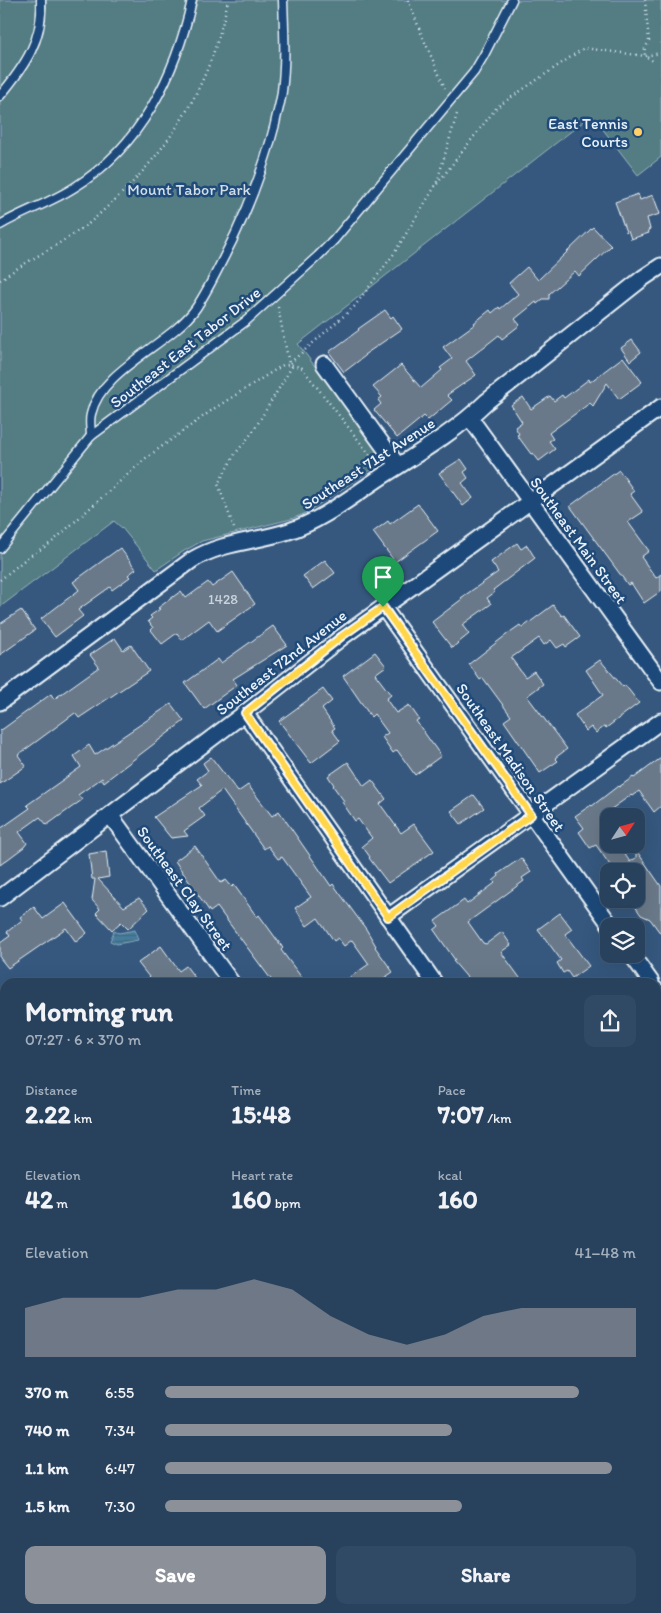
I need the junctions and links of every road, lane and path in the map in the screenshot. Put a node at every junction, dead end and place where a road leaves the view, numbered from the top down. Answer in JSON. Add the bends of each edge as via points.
{"nodes":[{"id":1,"x":41,"y":0,"type":"edge"},
{"id":2,"x":192,"y":0,"type":"edge"},
{"id":3,"x":228,"y":0,"type":"edge"},
{"id":4,"x":283,"y":0,"type":"edge"},
{"id":5,"x":408,"y":0,"type":"edge"},
{"id":6,"x":512,"y":0,"type":"edge"},
{"id":7,"x":645,"y":0,"type":"edge"},
{"id":8,"x":661,"y":53,"type":"edge"},
{"id":9,"x":645,"y":56,"type":"junction"},
{"id":10,"x":654,"y":61,"type":"dead end"},
{"id":11,"x":0,"y":96,"type":"edge"},
{"id":12,"x":450,"y":100,"type":"junction"},
{"id":13,"x":436,"y":185,"type":"junction"},
{"id":14,"x":0,"y":225,"type":"edge"},
{"id":15,"x":661,"y":266,"type":"edge"},
{"id":16,"x":0,"y":280,"type":"edge"},
{"id":17,"x":275,"y":294,"type":"junction"},
{"id":18,"x":288,"y":364,"type":"junction"},
{"id":19,"x":293,"y":364,"type":"junction"},
{"id":20,"x":324,"y":364,"type":"dead end"},
{"id":21,"x":661,"y":408,"type":"edge"},
{"id":22,"x":470,"y":418,"type":"junction"},
{"id":23,"x":90,"y":436,"type":"junction"},
{"id":24,"x":374,"y":458,"type":"dead end"},
{"id":25,"x":398,"y":466,"type":"junction"},
{"id":26,"x":530,"y":502,"type":"junction"},
{"id":27,"x":233,"y":544,"type":"junction"},
{"id":28,"x":0,"y":548,"type":"edge"},
{"id":29,"x":0,"y":580,"type":"edge"},
{"id":30,"x":383,"y":607,"type":"junction"},
{"id":31,"x":661,"y":682,"type":"edge"},
{"id":32,"x":0,"y":702,"type":"edge"},
{"id":33,"x":245,"y":713,"type":"junction"},
{"id":34,"x":661,"y":721,"type":"edge"},
{"id":35,"x":110,"y":815,"type":"junction"},
{"id":36,"x":531,"y":815,"type":"junction"},
{"id":37,"x":0,"y":898,"type":"edge"},
{"id":38,"x":388,"y":917,"type":"junction"},
{"id":39,"x":605,"y":918,"type":"edge"},
{"id":40,"x":637,"y":963,"type":"edge"},
{"id":41,"x":228,"y":978,"type":"edge"},
{"id":42,"x":431,"y":978,"type":"edge"},
{"id":43,"x":648,"y":978,"type":"edge"}],
"edges":[{"from":1,"to":11,"type":"lane","via":[[42,13],[33,50]]},
{"from":2,"to":14,"type":"lane","via":[[184,34],[167,78],[134,134],[101,168],[76,187]]},
{"from":3,"to":16,"type":"path","via":[[216,50],[199,88],[184,118],[158,154],[88,224]]},
{"from":4,"to":23,"type":"lane","via":[[282,93],[250,201],[195,310],[100,394],[90,415]]},
{"from":5,"to":12,"type":"path"},
{"from":6,"to":12,"type":"lane","name":"Southeast East Tabor Drive","via":[[480,64]]},
{"from":7,"to":9,"type":"path","via":[[649,41],[644,48]]},
{"from":8,"to":9,"type":"path"},
{"from":9,"to":10,"type":"path"},
{"from":9,"to":13,"type":"path","via":[[584,48],[497,107]]},
{"from":12,"to":13,"type":"path","via":[[457,114]]},
{"from":12,"to":17,"type":"lane","name":"Southeast East Tabor Drive","via":[[334,240]]},
{"from":13,"to":18,"type":"path","via":[[393,256],[354,307]]},
{"from":15,"to":22,"type":"street","name":"Southeast 71st Avenue","via":[[486,402]]},
{"from":17,"to":18,"type":"path"},
{"from":17,"to":23,"type":"lane","name":"Southeast East Tabor Drive","via":[[239,326]]},
{"from":18,"to":19,"type":"path"},
{"from":18,"to":29,"type":"path","via":[[250,385],[181,432],[51,543]]},
{"from":19,"to":24,"type":"path","via":[[302,368]]},
{"from":19,"to":27,"type":"path","via":[[218,484],[234,529]]},
{"from":20,"to":25,"type":"street"},
{"from":21,"to":26,"type":"street","name":"Southeast 72nd Avenue"},
{"from":22,"to":25,"type":"street","name":"Southeast 71st Avenue"},
{"from":22,"to":26,"type":"street","name":"Southeast Main Street"},
{"from":23,"to":28,"type":"lane","name":"Southeast East Tabor Drive"},
{"from":25,"to":27,"type":"street","name":"Southeast 71st Avenue","via":[[322,516],[289,531]]},
{"from":26,"to":30,"type":"street","name":"Southeast 72nd Avenue"},
{"from":26,"to":31,"type":"street","name":"Southeast Main Street"},
{"from":27,"to":32,"type":"street","name":"Southeast 71st Avenue","via":[[192,560]]},
{"from":30,"to":33,"type":"street","name":"Southeast 72nd Avenue"},
{"from":30,"to":36,"type":"street","name":"Southeast Madison Street"},
{"from":33,"to":35,"type":"street","name":"Southeast 72nd Avenue"},
{"from":33,"to":38,"type":"street"},
{"from":34,"to":36,"type":"street"},
{"from":35,"to":37,"type":"street","name":"Southeast 72nd Avenue"},
{"from":35,"to":41,"type":"street","name":"Southeast Clay Street"},
{"from":36,"to":38,"type":"street"},
{"from":36,"to":39,"type":"street","name":"Southeast Madison Street"},
{"from":38,"to":42,"type":"street"},
{"from":40,"to":43,"type":"street"}]}
